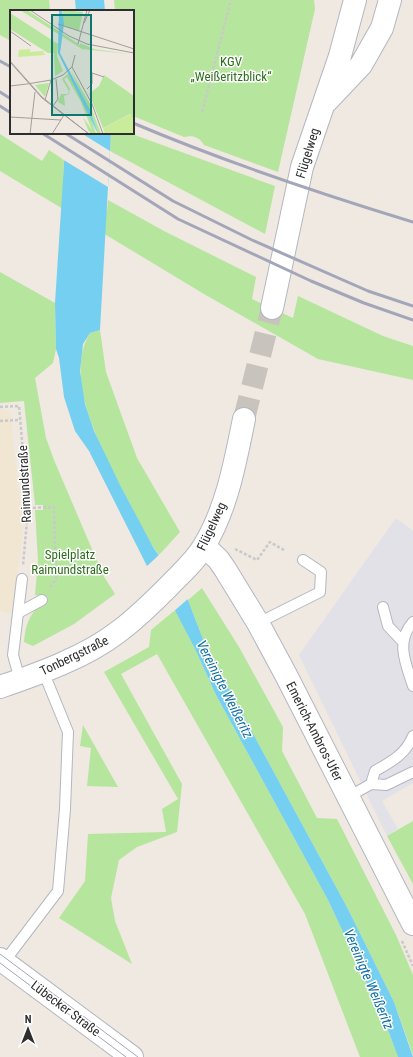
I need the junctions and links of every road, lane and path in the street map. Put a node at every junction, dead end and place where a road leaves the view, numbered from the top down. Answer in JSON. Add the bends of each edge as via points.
{"nodes":[{"id":1,"x":231,"y":0,"type":"edge"},
{"id":2,"x":339,"y":0,"type":"edge"},
{"id":3,"x":354,"y":0,"type":"edge"},
{"id":4,"x":390,"y":0,"type":"edge"},
{"id":5,"x":340,"y":56,"type":"junction"},
{"id":6,"x":322,"y":106,"type":"junction"},
{"id":7,"x":202,"y":112,"type":"dead end"},
{"id":8,"x":272,"y":308,"type":"tunnel mouth"},
{"id":9,"x":0,"y":406,"type":"edge"},
{"id":10,"x":244,"y":419,"type":"tunnel mouth"},
{"id":11,"x":20,"y":420,"type":"junction"},
{"id":12,"x":0,"y":421,"type":"edge"},
{"id":13,"x":28,"y":508,"type":"junction"},
{"id":14,"x":284,"y":550,"type":"dead end"},
{"id":15,"x":211,"y":553,"type":"junction"},
{"id":16,"x":303,"y":560,"type":"dead end"},
{"id":17,"x":22,"y":579,"type":"joint"},
{"id":18,"x":42,"y":600,"type":"joint"},
{"id":19,"x":383,"y":607,"type":"dead end"},
{"id":20,"x":18,"y":613,"type":"junction"},
{"id":21,"x":142,"y":613,"type":"joint"},
{"id":22,"x":413,"y":622,"type":"edge"},
{"id":23,"x":258,"y":623,"type":"junction"},
{"id":24,"x":403,"y":642,"type":"junction"},
{"id":25,"x":43,"y":671,"type":"junction"},
{"id":26,"x":20,"y":680,"type":"junction"},
{"id":27,"x":413,"y":686,"type":"edge"},
{"id":28,"x":0,"y":687,"type":"edge"},
{"id":29,"x":413,"y":736,"type":"edge"},
{"id":30,"x":413,"y":772,"type":"edge"},
{"id":31,"x":371,"y":784,"type":"junction"},
{"id":32,"x":348,"y":797,"type":"junction"},
{"id":33,"x":413,"y":924,"type":"edge"},
{"id":34,"x":2,"y":960,"type":"edge"},
{"id":35,"x":132,"y":1057,"type":"edge"}],
"edges":[{"from":1,"to":7,"type":"path"},
{"from":2,"to":5,"type":"main road"},
{"from":3,"to":5,"type":"main road","name":"Flügelweg"},
{"from":4,"to":6,"type":"main road","via":[[382,28],[361,65]]},
{"from":5,"to":6,"type":"main road","name":"Flügelweg"},
{"from":6,"to":8,"type":"main road","name":"Flügelweg","via":[[302,167]]},
{"from":9,"to":11,"type":"path","name":"Raimundstraße","via":[[19,406]]},
{"from":10,"to":15,"type":"main road","name":"Flügelweg","via":[[234,470]]},
{"from":11,"to":12,"type":"path"},
{"from":11,"to":13,"type":"path","name":"Raimundstraße"},
{"from":13,"to":17,"type":"path","name":"Raimundstraße"},
{"from":13,"to":18,"type":"path","via":[[54,507],[56,578]]},
{"from":14,"to":15,"type":"path","via":[[270,542],[257,560],[236,549]]},
{"from":15,"to":21,"type":"main road","name":"Flügelweg","via":[[189,565]]},
{"from":15,"to":23,"type":"main road","name":"Emerich-Ambros-Ufer"},
{"from":16,"to":23,"type":"lane","via":[[321,572],[320,592]]},
{"from":17,"to":20,"type":"lane"},
{"from":18,"to":20,"type":"lane"},
{"from":19,"to":24,"type":"lane","via":[[388,626]]},
{"from":20,"to":26,"type":"lane","via":[[13,655]]},
{"from":21,"to":25,"type":"main road","name":"Tonbergstraße","via":[[118,633],[83,653]]},
{"from":22,"to":24,"type":"lane"},
{"from":23,"to":32,"type":"main road","name":"Emerich-Ambros-Ufer"},
{"from":24,"to":27,"type":"lane"},
{"from":25,"to":26,"type":"main road","name":"Tonbergstraße"},
{"from":25,"to":34,"type":"lane","via":[[68,732],[58,891]]},
{"from":26,"to":28,"type":"main road","name":"Tonbergstraße"},
{"from":29,"to":31,"type":"lane","via":[[400,757],[375,771]]},
{"from":30,"to":31,"type":"lane","via":[[386,786]]},
{"from":31,"to":32,"type":"lane"},
{"from":32,"to":33,"type":"main road","name":"Emerich-Ambros-Ufer"},
{"from":34,"to":35,"type":"main road","name":"Lübecker Straße"}]}
